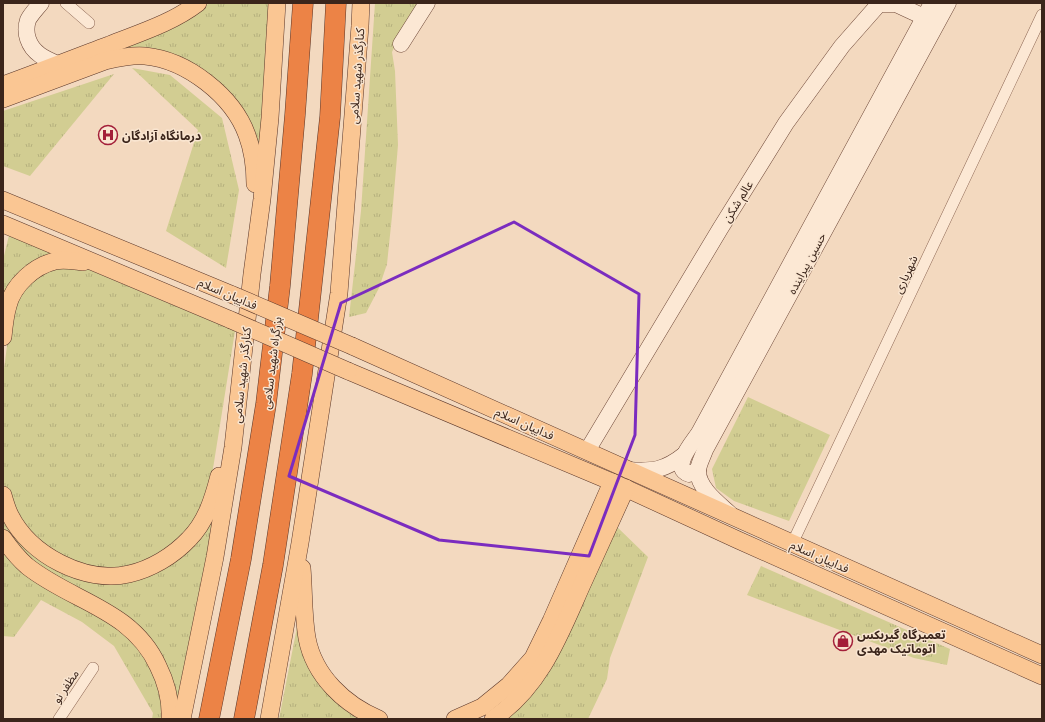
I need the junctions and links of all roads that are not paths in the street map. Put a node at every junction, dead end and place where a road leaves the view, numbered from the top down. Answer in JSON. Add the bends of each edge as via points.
{"nodes":[{"id":1,"x":41,"y":3,"type":"edge"},
{"id":2,"x":66,"y":3,"type":"edge"},
{"id":3,"x":198,"y":3,"type":"edge"},
{"id":4,"x":277,"y":3,"type":"edge"},
{"id":5,"x":303,"y":3,"type":"edge"},
{"id":6,"x":336,"y":3,"type":"edge"},
{"id":7,"x":361,"y":3,"type":"edge"},
{"id":8,"x":427,"y":3,"type":"edge"},
{"id":9,"x":932,"y":3,"type":"edge"},
{"id":10,"x":948,"y":3,"type":"edge"},
{"id":11,"x":895,"y":4,"type":"edge"},
{"id":12,"x":1042,"y":15,"type":"edge"},
{"id":13,"x":924,"y":17,"type":"junction"},
{"id":14,"x":89,"y":22,"type":"dead end"},
{"id":15,"x":401,"y":44,"type":"dead end"},
{"id":16,"x":60,"y":65,"type":"junction"},
{"id":17,"x":3,"y":85,"type":"edge"},
{"id":18,"x":3,"y":99,"type":"edge"},
{"id":19,"x":3,"y":200,"type":"edge"},
{"id":20,"x":3,"y":224,"type":"edge"},
{"id":21,"x":255,"y":254,"type":"junction"},
{"id":22,"x":108,"y":268,"type":"junction"},
{"id":23,"x":3,"y":337,"type":"edge"},
{"id":24,"x":239,"y":390,"type":"junction"},
{"id":25,"x":586,"y":451,"type":"junction"},
{"id":26,"x":684,"y":455,"type":"junction"},
{"id":27,"x":627,"y":470,"type":"junction"},
{"id":28,"x":698,"y":470,"type":"junction"},
{"id":29,"x":619,"y":485,"type":"junction"},
{"id":30,"x":3,"y":495,"type":"edge"},
{"id":31,"x":735,"y":518,"type":"junction"},
{"id":32,"x":3,"y":538,"type":"edge"},
{"id":33,"x":300,"y":543,"type":"junction"},
{"id":34,"x":792,"y":544,"type":"junction"},
{"id":35,"x":1042,"y":655,"type":"edge"},
{"id":36,"x":93,"y":668,"type":"dead end"},
{"id":37,"x":1042,"y":676,"type":"edge"},
{"id":38,"x":59,"y":719,"type":"edge"},
{"id":39,"x":170,"y":719,"type":"edge"},
{"id":40,"x":182,"y":719,"type":"edge"},
{"id":41,"x":209,"y":719,"type":"edge"},
{"id":42,"x":244,"y":719,"type":"edge"},
{"id":43,"x":269,"y":719,"type":"edge"},
{"id":44,"x":379,"y":719,"type":"edge"},
{"id":45,"x":455,"y":719,"type":"edge"},
{"id":46,"x":493,"y":719,"type":"edge"}],
"edges":[{"from":1,"to":16,"type":"main road","via":[[28,20],[26,33],[30,45],[37,53]]},
{"from":2,"to":14,"type":"street"},
{"from":3,"to":16,"type":"main road","via":[[175,18]]},
{"from":4,"to":21,"type":"main road","name":"کنارگذر شهید سلامی","via":[[268,133]]},
{"from":5,"to":41,"type":"highway","name":"بزرگراه شهید سلامی","via":[[296,115],[266,404],[241,559]]},
{"from":6,"to":42,"type":"highway","via":[[330,116],[302,374],[273,565]]},
{"from":7,"to":33,"type":"main road","name":"کنارگذر شهید سلامی","via":[[339,293]]},
{"from":8,"to":15,"type":"main road"},
{"from":9,"to":13,"type":"main road","name":"حسین پیراینده"},
{"from":10,"to":28,"type":"main road","name":"حسین پیراینده","via":[[705,450]]},
{"from":11,"to":13,"type":"main road","name":"عالم شکن"},
{"from":11,"to":25,"type":"main road","name":"عالم شکن","via":[[879,4],[842,46],[786,123]]},
{"from":12,"to":34,"type":"street","name":"شهریاری"},
{"from":13,"to":26,"type":"main road","name":"حسین پیراینده","via":[[703,426]]},
{"from":16,"to":17,"type":"main road"},
{"from":18,"to":21,"type":"main road","via":[[120,57],[158,59],[177,65],[196,76],[212,86],[232,108],[247,134],[255,168]]},
{"from":19,"to":25,"type":"main road","name":"فداییان اسلام","bridge":true,"via":[[352,346]]},
{"from":20,"to":22,"type":"main road","name":"فداییان اسلام"},
{"from":21,"to":24,"type":"main road","name":"کنارگذر شهید سلامی"},
{"from":22,"to":23,"type":"main road","via":[[68,260],[56,261],[29,274],[15,289],[8,306]]},
{"from":22,"to":29,"type":"main road","name":"فداییان اسلام","bridge":true},
{"from":24,"to":30,"type":"main road","via":[[219,477],[200,526],[181,546],[163,560],[146,568],[128,574],[107,575],[90,573],[58,562],[43,553],[17,526]]},
{"from":24,"to":40,"type":"main road","name":"کنارگذر شهید سلامی","via":[[233,447],[215,557]]},
{"from":25,"to":27,"type":"main road","name":"فداییان اسلام"},
{"from":26,"to":27,"type":"main road","via":[[673,464],[662,468]]},
{"from":26,"to":28,"type":"main road","via":[[682,470],[689,474]]},
{"from":27,"to":31,"type":"main road","name":"فداییان اسلام"},
{"from":28,"to":31,"type":"main road","via":[[701,483],[715,501]]},
{"from":29,"to":37,"type":"main road","name":"فداییان اسلام"},
{"from":29,"to":45,"type":"main road","via":[[533,658],[509,685],[482,707]]},
{"from":29,"to":46,"type":"main road","via":[[563,627],[543,666],[520,697]]},
{"from":31,"to":34,"type":"main road","name":"فداییان اسلام"},
{"from":32,"to":39,"type":"main road","via":[[27,565],[50,581],[116,617],[141,638],[163,676]]},
{"from":33,"to":43,"type":"main road","name":"کنارگذر شهید سلامی"},
{"from":33,"to":44,"type":"main road","via":[[307,638],[316,664],[340,695],[361,711]]},
{"from":34,"to":35,"type":"main road","name":"فداییان اسلام"},
{"from":36,"to":38,"type":"street","name":"مظفر نو"}]}
